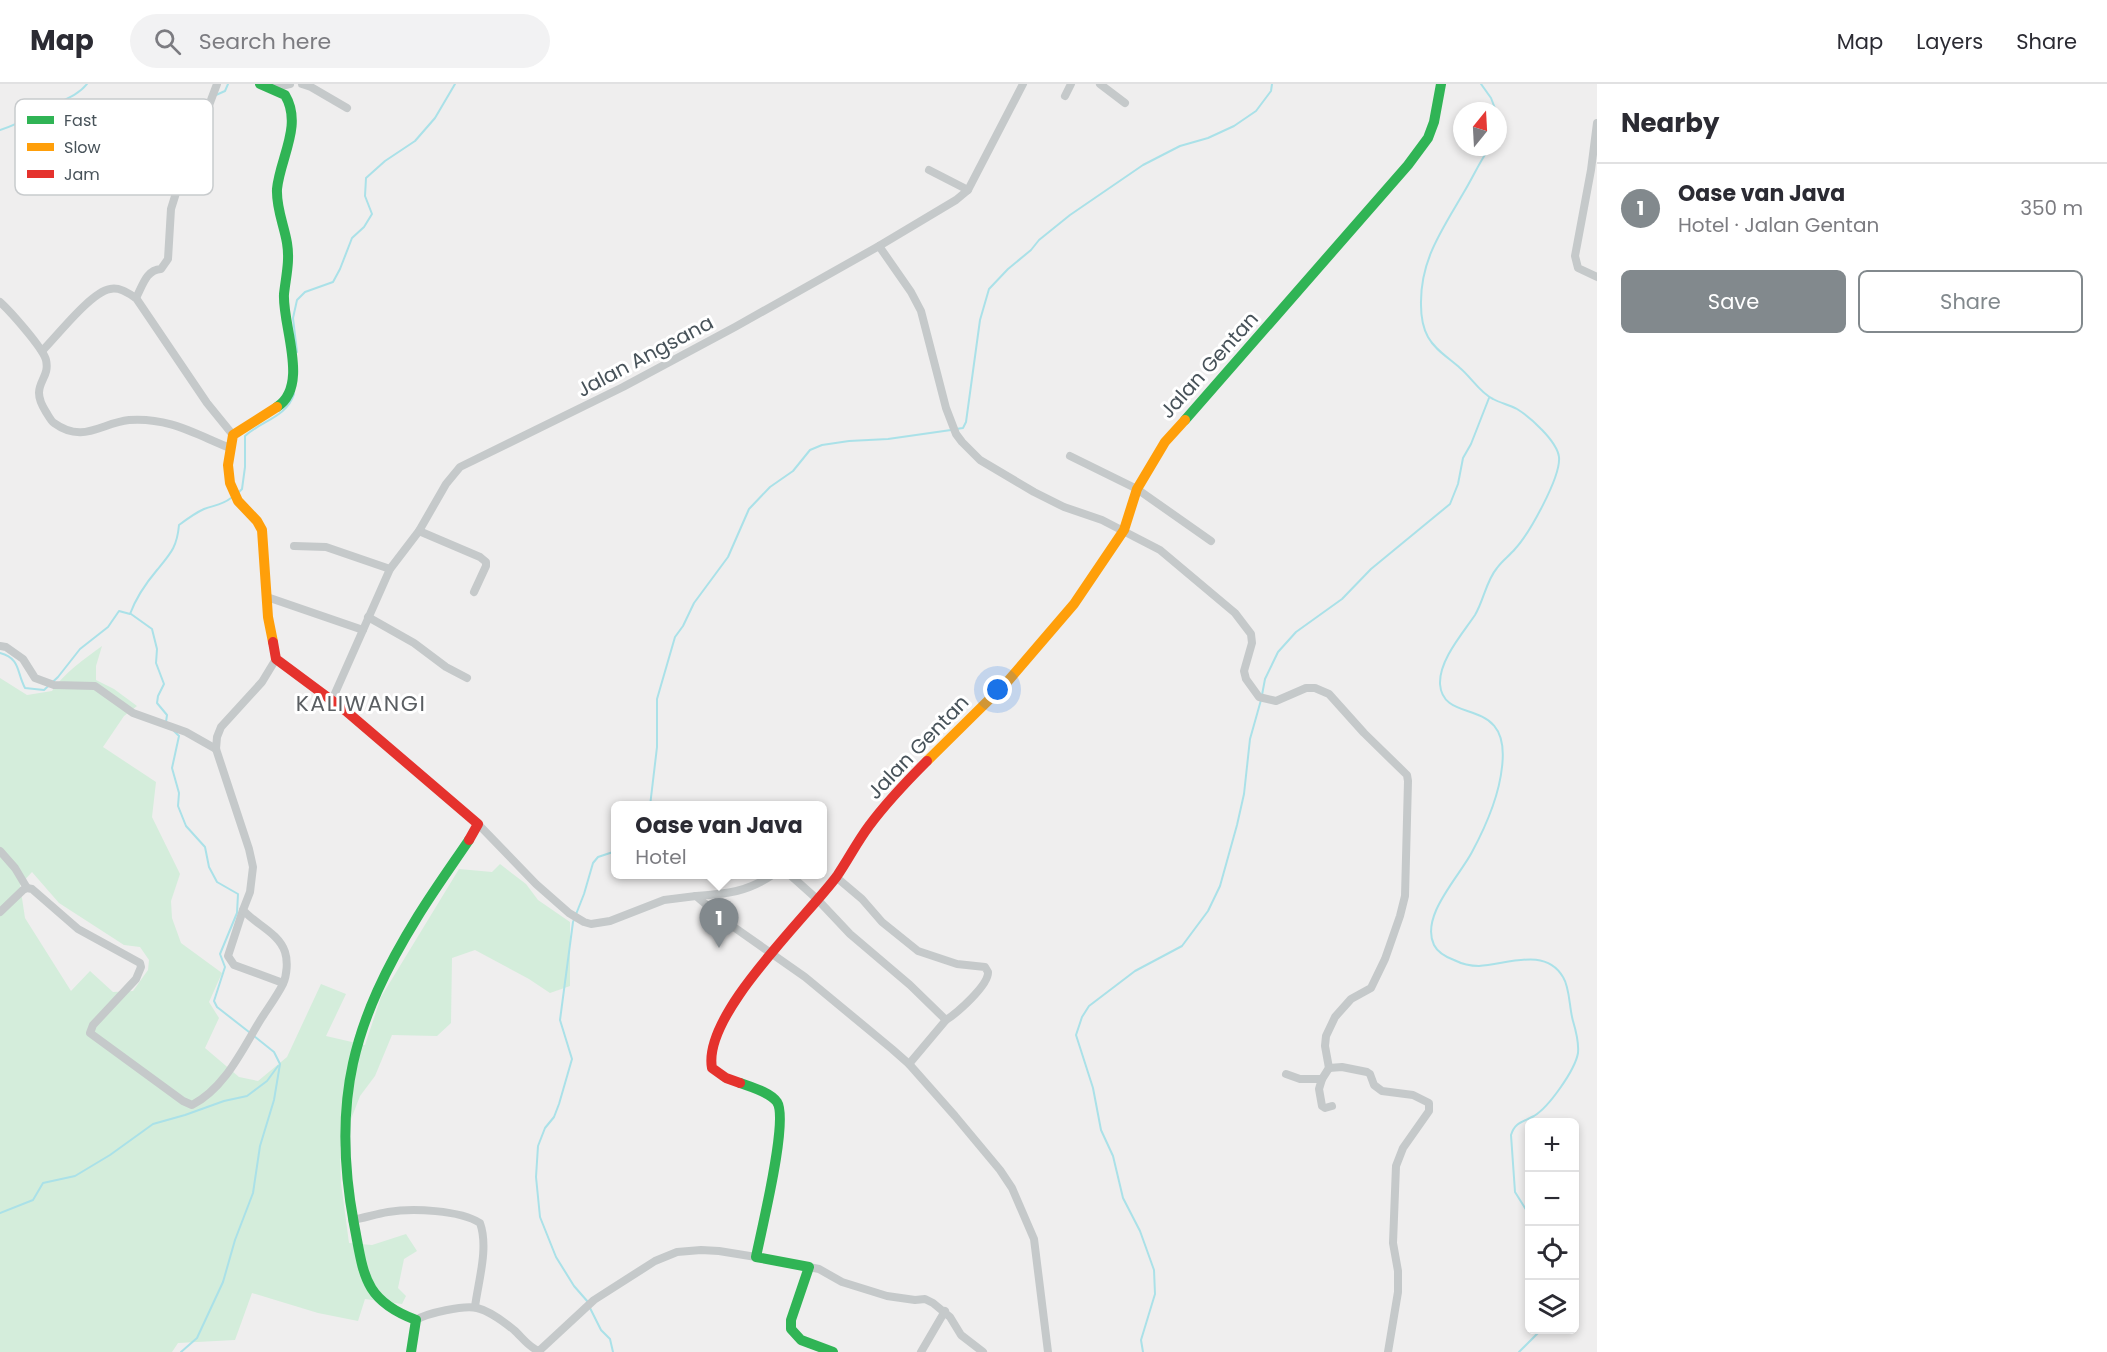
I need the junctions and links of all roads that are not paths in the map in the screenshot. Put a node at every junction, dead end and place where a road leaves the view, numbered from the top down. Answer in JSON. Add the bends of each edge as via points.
{"nodes":[{"id":1,"x":217,"y":84,"type":"edge"},
{"id":2,"x":290,"y":84,"type":"edge"},
{"id":3,"x":302,"y":84,"type":"edge"},
{"id":4,"x":1023,"y":84,"type":"edge"},
{"id":5,"x":1071,"y":84,"type":"edge"},
{"id":6,"x":1100,"y":84,"type":"edge"},
{"id":7,"x":1441,"y":84,"type":"edge"},
{"id":8,"x":265,"y":86,"type":"edge"},
{"id":9,"x":1065,"y":96,"type":"dead end"},
{"id":10,"x":211,"y":99,"type":"edge"},
{"id":11,"x":1125,"y":103,"type":"dead end"},
{"id":12,"x":347,"y":108,"type":"dead end"},
{"id":13,"x":1597,"y":123,"type":"edge"},
{"id":14,"x":929,"y":170,"type":"dead end"},
{"id":15,"x":1594,"y":171,"type":"edge"},
{"id":16,"x":968,"y":190,"type":"junction"},
{"id":17,"x":176,"y":195,"type":"edge"},
{"id":18,"x":879,"y":246,"type":"junction"},
{"id":19,"x":1597,"y":277,"type":"edge"},
{"id":20,"x":136,"y":298,"type":"junction"},
{"id":21,"x":0,"y":302,"type":"edge"},
{"id":22,"x":42,"y":351,"type":"junction"},
{"id":23,"x":233,"y":435,"type":"junction"},
{"id":24,"x":230,"y":448,"type":"junction"},
{"id":25,"x":1070,"y":456,"type":"dead end"},
{"id":26,"x":1137,"y":489,"type":"junction"},
{"id":27,"x":1124,"y":530,"type":"junction"},
{"id":28,"x":419,"y":531,"type":"junction"},
{"id":29,"x":1211,"y":541,"type":"dead end"},
{"id":30,"x":294,"y":546,"type":"dead end"},
{"id":31,"x":390,"y":569,"type":"junction"},
{"id":32,"x":474,"y":592,"type":"dead end"},
{"id":33,"x":267,"y":597,"type":"junction"},
{"id":34,"x":368,"y":617,"type":"junction"},
{"id":35,"x":363,"y":630,"type":"junction"},
{"id":36,"x":0,"y":646,"type":"edge"},
{"id":37,"x":276,"y":659,"type":"junction"},
{"id":38,"x":467,"y":678,"type":"dead end"},
{"id":39,"x":332,"y":700,"type":"junction"},
{"id":40,"x":216,"y":749,"type":"junction"},
{"id":41,"x":478,"y":824,"type":"junction"},
{"id":42,"x":0,"y":851,"type":"edge"},
{"id":43,"x":836,"y":877,"type":"junction"},
{"id":44,"x":767,"y":879,"type":"edge"},
{"id":45,"x":795,"y":879,"type":"edge"},
{"id":46,"x":27,"y":888,"type":"junction"},
{"id":47,"x":696,"y":896,"type":"junction"},
{"id":48,"x":817,"y":899,"type":"junction"},
{"id":49,"x":243,"y":910,"type":"junction"},
{"id":50,"x":0,"y":912,"type":"edge"},
{"id":51,"x":771,"y":952,"type":"junction"},
{"id":52,"x":283,"y":983,"type":"junction"},
{"id":53,"x":946,"y":1020,"type":"junction"},
{"id":54,"x":909,"y":1064,"type":"junction"},
{"id":55,"x":1329,"y":1068,"type":"junction"},
{"id":56,"x":1286,"y":1074,"type":"dead end"},
{"id":57,"x":1322,"y":1079,"type":"junction"},
{"id":58,"x":1332,"y":1106,"type":"dead end"},
{"id":59,"x":352,"y":1220,"type":"junction"},
{"id":60,"x":756,"y":1257,"type":"junction"},
{"id":61,"x":809,"y":1267,"type":"junction"},
{"id":62,"x":475,"y":1307,"type":"junction"},
{"id":63,"x":945,"y":1311,"type":"junction"},
{"id":64,"x":416,"y":1320,"type":"junction"},
{"id":65,"x":539,"y":1351,"type":"edge"},
{"id":66,"x":411,"y":1352,"type":"edge"},
{"id":67,"x":833,"y":1352,"type":"edge"},
{"id":68,"x":921,"y":1352,"type":"edge"},
{"id":69,"x":983,"y":1352,"type":"edge"},
{"id":70,"x":1048,"y":1352,"type":"edge"},
{"id":71,"x":1388,"y":1352,"type":"edge"}],
"edges":[{"from":1,"to":10,"type":"street"},
{"from":2,"to":8,"type":"street"},
{"from":3,"to":12,"type":"street"},
{"from":4,"to":16,"type":"street","name":"Jalan Angsana"},
{"from":5,"to":9,"type":"street"},
{"from":6,"to":11,"type":"street"},
{"from":7,"to":26,"type":"street","name":"Jalan Gentan","via":[[1428,138],[1408,165],[1165,442]]},
{"from":8,"to":23,"type":"street","via":[[284,93],[292,119],[292,135],[277,194],[288,250],[284,298],[292,389],[282,404]]},
{"from":13,"to":15,"type":"street"},
{"from":14,"to":16,"type":"street"},
{"from":15,"to":19,"type":"street","via":[[1575,256],[1578,268]]},
{"from":16,"to":18,"type":"street","name":"Jalan Angsana"},
{"from":17,"to":20,"type":"street","via":[[171,209],[168,260],[148,275]]},
{"from":18,"to":27,"type":"street","via":[[921,311],[954,430],[980,460],[1034,492]]},
{"from":18,"to":28,"type":"street","name":"Jalan Angsana","via":[[623,387],[460,467]]},
{"from":20,"to":22,"type":"street","via":[[117,289],[99,293]]},
{"from":20,"to":23,"type":"street"},
{"from":21,"to":22,"type":"street"},
{"from":22,"to":24,"type":"street","via":[[45,372],[38,393],[53,423],[86,434],[127,420],[159,421]]},
{"from":23,"to":24,"type":"street"},
{"from":24,"to":33,"type":"street","via":[[230,491],[262,530]]},
{"from":25,"to":26,"type":"street"},
{"from":26,"to":27,"type":"street","name":"Jalan Gentan"},
{"from":26,"to":29,"type":"street"},
{"from":27,"to":43,"type":"street","name":"Jalan Gentan","via":[[1074,604],[1008,681],[908,780],[869,826]]},
{"from":27,"to":55,"type":"street","via":[[1160,550],[1235,612],[1251,634],[1244,671],[1259,697],[1276,701],[1306,688],[1329,694],[1401,768],[1408,781],[1405,896],[1400,915],[1371,988],[1351,999],[1335,1017],[1326,1036]]},
{"from":28,"to":31,"type":"street","name":"Jalan Angsana"},
{"from":28,"to":32,"type":"street","via":[[486,562]]},
{"from":30,"to":31,"type":"street","via":[[326,547]]},
{"from":31,"to":34,"type":"street","name":"Jalan Angsana"},
{"from":33,"to":35,"type":"street"},
{"from":33,"to":37,"type":"street"},
{"from":34,"to":35,"type":"street","name":"Jalan Angsana"},
{"from":34,"to":38,"type":"street"},
{"from":35,"to":39,"type":"street","name":"Jalan Angsana"},
{"from":36,"to":40,"type":"street","via":[[23,659],[35,678],[50,684],[95,686],[133,713],[186,732]]},
{"from":37,"to":39,"type":"street"},
{"from":37,"to":40,"type":"street","via":[[262,682],[221,727]]},
{"from":39,"to":41,"type":"street"},
{"from":40,"to":49,"type":"street","via":[[253,867]]},
{"from":41,"to":47,"type":"street","via":[[536,884],[569,913],[591,924],[610,921],[664,900]]},
{"from":41,"to":59,"type":"street","via":[[417,915],[370,1006],[357,1043],[349,1079],[345,1147]]},
{"from":42,"to":46,"type":"street"},
{"from":43,"to":48,"type":"street","name":"Jalan Gentan"},
{"from":43,"to":53,"type":"street","via":[[918,951],[957,964],[985,967],[987,981]]},
{"from":44,"to":47,"type":"street","via":[[741,891]]},
{"from":45,"to":48,"type":"street"},
{"from":46,"to":50,"type":"street"},
{"from":46,"to":52,"type":"street","via":[[78,929],[140,963],[136,979],[90,1033],[192,1105],[225,1077]]},
{"from":47,"to":51,"type":"street"},
{"from":48,"to":51,"type":"street","name":"Jalan Gentan"},
{"from":48,"to":53,"type":"street"},
{"from":49,"to":52,"type":"street","via":[[279,940],[286,952]]},
{"from":49,"to":52,"type":"street","via":[[229,960]]},
{"from":51,"to":54,"type":"street"},
{"from":51,"to":60,"type":"street","name":"Jalan Gentan","via":[[717,1033],[710,1057],[712,1068],[776,1100],[781,1111]]},
{"from":53,"to":54,"type":"street"},
{"from":54,"to":70,"type":"street","via":[[1012,1188],[1034,1239]]},
{"from":55,"to":57,"type":"street"},
{"from":55,"to":71,"type":"street","via":[[1367,1072],[1382,1091],[1413,1095],[1430,1106],[1402,1148],[1396,1166],[1393,1243],[1398,1292]]},
{"from":56,"to":57,"type":"street","via":[[1300,1079]]},
{"from":57,"to":58,"type":"street","via":[[1322,1106]]},
{"from":59,"to":62,"type":"street","via":[[416,1211],[466,1217],[480,1223],[482,1254]]},
{"from":59,"to":64,"type":"street","via":[[363,1274],[377,1300]]},
{"from":60,"to":61,"type":"street"},
{"from":60,"to":65,"type":"street","via":[[719,1251],[677,1252],[594,1300]]},
{"from":61,"to":63,"type":"street","via":[[887,1296],[925,1299]]},
{"from":61,"to":67,"type":"street","via":[[791,1329],[801,1340]]},
{"from":62,"to":64,"type":"street","via":[[436,1312]]},
{"from":62,"to":65,"type":"street","via":[[500,1319]]},
{"from":63,"to":68,"type":"street"},
{"from":63,"to":69,"type":"street","via":[[961,1335]]},
{"from":64,"to":66,"type":"street"}]}
